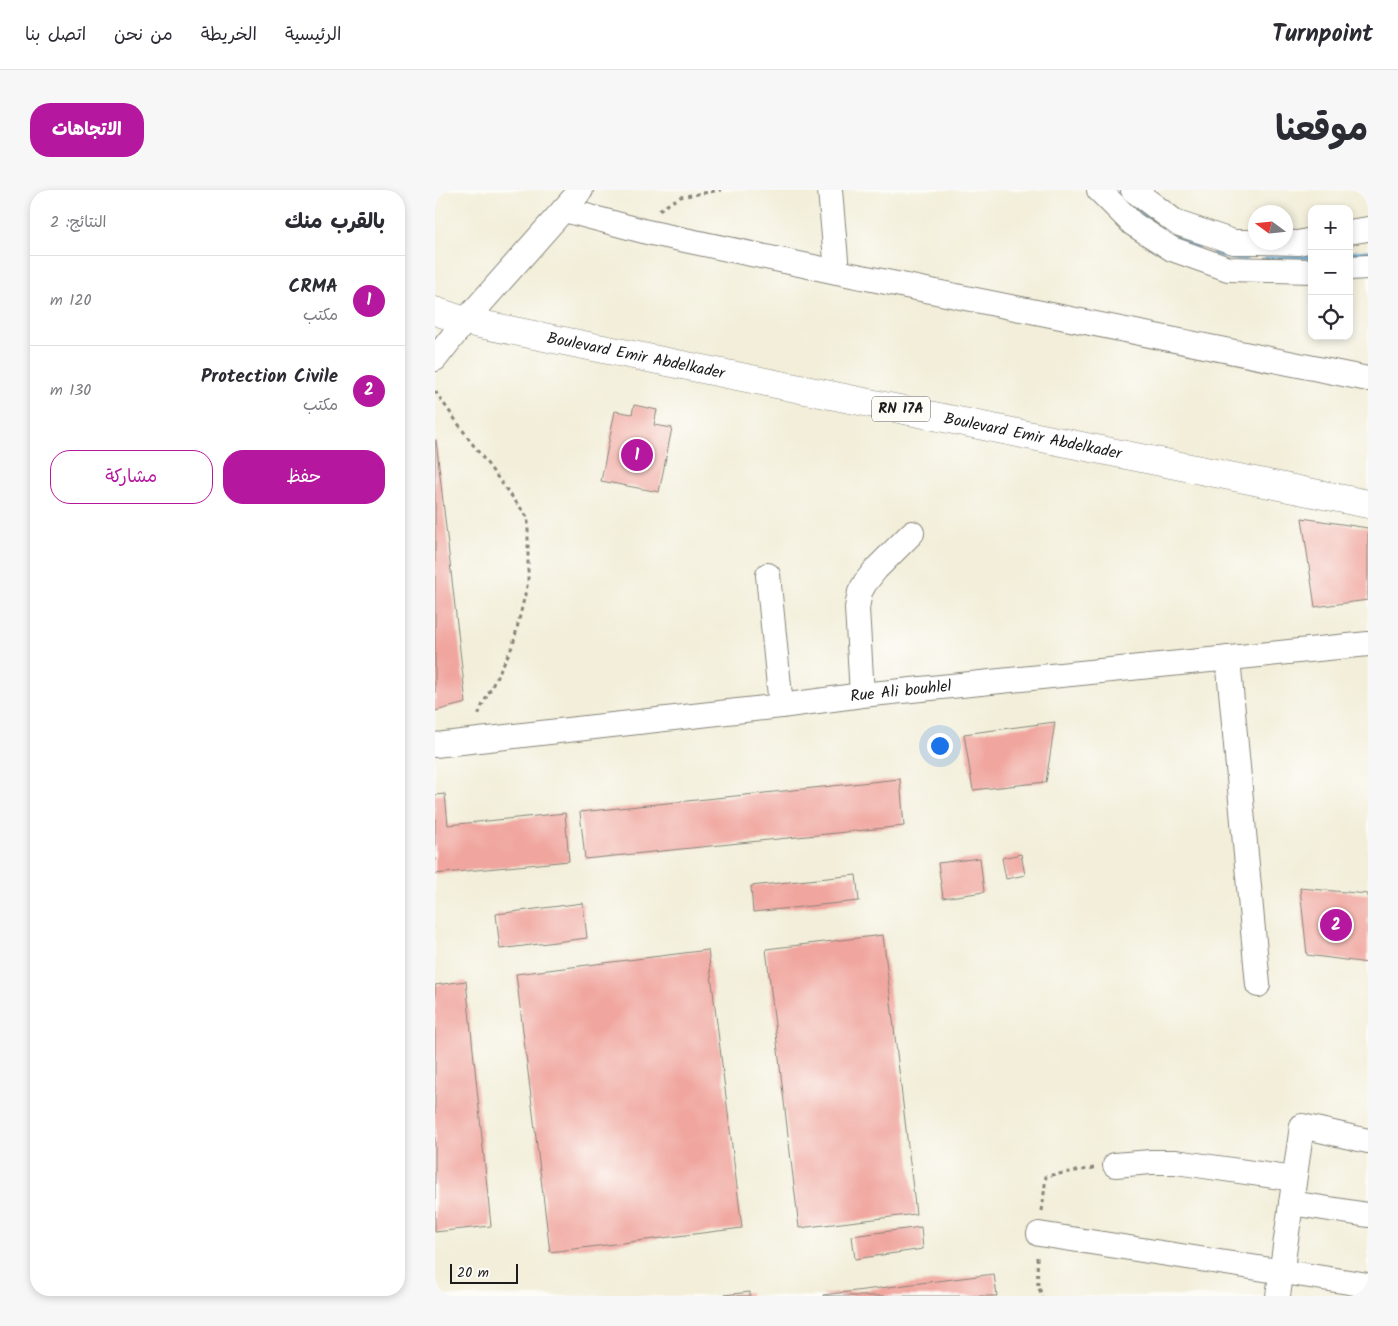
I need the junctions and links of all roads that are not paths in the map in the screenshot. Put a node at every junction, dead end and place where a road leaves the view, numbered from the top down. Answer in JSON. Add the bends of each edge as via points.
{"nodes":[{"id":1,"x":581,"y":190,"type":"edge"},
{"id":2,"x":830,"y":190,"type":"edge"},
{"id":3,"x":1099,"y":190,"type":"edge"},
{"id":4,"x":1133,"y":190,"type":"edge"},
{"id":5,"x":564,"y":210,"type":"junction"},
{"id":6,"x":1368,"y":228,"type":"edge"},
{"id":7,"x":1353,"y":231,"type":"edge"},
{"id":8,"x":1308,"y":241,"type":"edge"},
{"id":9,"x":1248,"y":242,"type":"edge"},
{"id":10,"x":1293,"y":243,"type":"edge"},
{"id":11,"x":1368,"y":267,"type":"edge"},
{"id":12,"x":1353,"y":268,"type":"edge"},
{"id":13,"x":1308,"y":271,"type":"edge"},
{"id":14,"x":837,"y":272,"type":"junction"},
{"id":15,"x":435,"y":311,"type":"edge"},
{"id":16,"x":465,"y":321,"type":"junction"},
{"id":17,"x":435,"y":359,"type":"edge"},
{"id":18,"x":1368,"y":379,"type":"edge"},
{"id":19,"x":1368,"y":504,"type":"edge"},
{"id":20,"x":911,"y":533,"type":"dead end"},
{"id":21,"x":768,"y":575,"type":"dead end"},
{"id":22,"x":1368,"y":644,"type":"edge"},
{"id":23,"x":1228,"y":658,"type":"junction"},
{"id":24,"x":862,"y":695,"type":"junction"},
{"id":25,"x":781,"y":706,"type":"junction"},
{"id":26,"x":435,"y":745,"type":"edge"},
{"id":27,"x":1258,"y":985,"type":"dead end"},
{"id":28,"x":1368,"y":1140,"type":"edge"},
{"id":29,"x":1115,"y":1165,"type":"dead end"},
{"id":30,"x":1294,"y":1179,"type":"junction"},
{"id":31,"x":1291,"y":1203,"type":"junction"},
{"id":32,"x":1368,"y":1214,"type":"edge"},
{"id":33,"x":1039,"y":1234,"type":"dead end"},
{"id":34,"x":1281,"y":1272,"type":"junction"},
{"id":35,"x":1368,"y":1285,"type":"edge"},
{"id":36,"x":1278,"y":1296,"type":"edge"}],
"edges":[{"from":1,"to":5,"type":"street"},
{"from":2,"to":14,"type":"street"},
{"from":3,"to":13,"type":"street","via":[[1133,224],[1172,249],[1228,270]]},
{"from":4,"to":9,"type":"street","via":[[1177,223],[1234,242]]},
{"from":5,"to":14,"type":"street","via":[[647,232]]},
{"from":5,"to":16,"type":"street"},
{"from":6,"to":7,"type":"street"},
{"from":8,"to":10,"type":"street"},
{"from":11,"to":12,"type":"street"},
{"from":14,"to":18,"type":"street"},
{"from":15,"to":16,"type":"main road","name":"Boulevard Emir Abdelkader","number":"RN 17A"},
{"from":16,"to":17,"type":"street"},
{"from":16,"to":19,"type":"main road","name":"Boulevard Emir Abdelkader","number":"RN 17A"},
{"from":20,"to":24,"type":"street","via":[[876,569],[860,592],[857,608]]},
{"from":21,"to":25,"type":"street"},
{"from":22,"to":23,"type":"street","name":"Rue Ali bouhlel"},
{"from":23,"to":24,"type":"street","name":"Rue Ali bouhlel"},
{"from":23,"to":27,"type":"street"},
{"from":24,"to":25,"type":"street","name":"Rue Ali bouhlel"},
{"from":25,"to":26,"type":"street","name":"Rue Ali bouhlel"},
{"from":28,"to":30,"type":"street","via":[[1302,1126]]},
{"from":29,"to":30,"type":"street","via":[[1176,1162]]},
{"from":30,"to":31,"type":"street"},
{"from":31,"to":32,"type":"street"},
{"from":31,"to":34,"type":"street"},
{"from":33,"to":34,"type":"street"},
{"from":34,"to":35,"type":"street"},
{"from":34,"to":36,"type":"street"}]}
